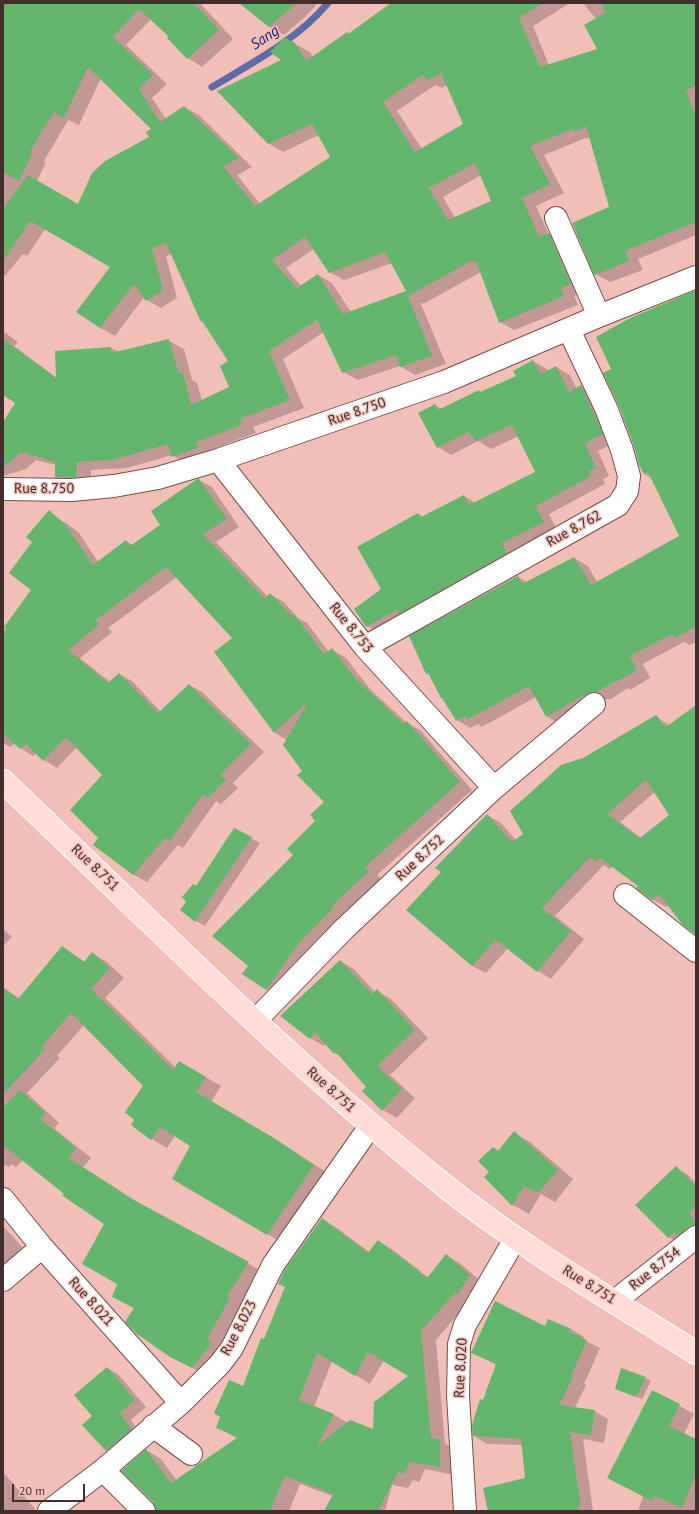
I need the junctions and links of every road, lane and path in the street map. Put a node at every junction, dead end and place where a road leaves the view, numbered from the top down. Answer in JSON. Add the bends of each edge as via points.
{"nodes":[{"id":1,"x":556,"y":218,"type":"dead end"},
{"id":2,"x":696,"y":277,"type":"edge"},
{"id":3,"x":599,"y":316,"type":"junction"},
{"id":4,"x":569,"y":330,"type":"junction"},
{"id":5,"x":218,"y":460,"type":"junction"},
{"id":6,"x":3,"y":489,"type":"edge"},
{"id":7,"x":365,"y":646,"type":"junction"},
{"id":8,"x":594,"y":704,"type":"dead end"},
{"id":9,"x":3,"y":781,"type":"edge"},
{"id":10,"x":494,"y":788,"type":"junction"},
{"id":11,"x":625,"y":895,"type":"dead end"},
{"id":12,"x":696,"y":951,"type":"edge"},
{"id":13,"x":255,"y":1021,"type":"junction"},
{"id":14,"x":371,"y":1125,"type":"junction"},
{"id":15,"x":3,"y":1199,"type":"edge"},
{"id":16,"x":696,"y":1237,"type":"edge"},
{"id":17,"x":515,"y":1239,"type":"junction"},
{"id":18,"x":42,"y":1247,"type":"junction"},
{"id":19,"x":3,"y":1280,"type":"edge"},
{"id":20,"x":615,"y":1301,"type":"junction"},
{"id":21,"x":696,"y":1353,"type":"edge"},
{"id":22,"x":181,"y":1403,"type":"junction"},
{"id":23,"x":153,"y":1426,"type":"junction"},
{"id":24,"x":191,"y":1454,"type":"dead end"},
{"id":25,"x":103,"y":1470,"type":"junction"},
{"id":26,"x":466,"y":1510,"type":"edge"},
{"id":27,"x":49,"y":1511,"type":"edge"},
{"id":28,"x":144,"y":1511,"type":"edge"}],
"edges":[{"from":1,"to":3,"type":"street"},
{"from":2,"to":3,"type":"street","name":"Rue 8.750"},
{"from":3,"to":4,"type":"street","name":"Rue 8.750"},
{"from":4,"to":5,"type":"street","name":"Rue 8.750","via":[[444,382]]},
{"from":4,"to":7,"type":"street","name":"Rue 8.762","via":[[606,408],[622,450],[628,476],[627,491],[618,504]]},
{"from":5,"to":6,"type":"street","name":"Rue 8.750","via":[[158,478],[114,486],[72,490]]},
{"from":5,"to":7,"type":"street","name":"Rue 8.753"},
{"from":7,"to":10,"type":"street","name":"Rue 8.753"},
{"from":8,"to":10,"type":"street","name":"Rue 8.752"},
{"from":9,"to":13,"type":"main road","name":"Rue 8.751"},
{"from":10,"to":13,"type":"street","name":"Rue 8.752","via":[[344,929]]},
{"from":11,"to":12,"type":"street"},
{"from":13,"to":14,"type":"main road","name":"Rue 8.751"},
{"from":14,"to":17,"type":"main road","name":"Rue 8.751","via":[[441,1183]]},
{"from":14,"to":22,"type":"street","name":"Rue 8.023","via":[[273,1265],[232,1348],[220,1364]]},
{"from":15,"to":18,"type":"street","name":"Rue 8.021"},
{"from":16,"to":20,"type":"street","name":"Rue 8.754"},
{"from":17,"to":20,"type":"main road","name":"Rue 8.751"},
{"from":17,"to":26,"type":"street","name":"Rue 8.020","via":[[465,1325],[459,1344],[458,1396]]},
{"from":18,"to":19,"type":"street"},
{"from":18,"to":22,"type":"street","name":"Rue 8.021"},
{"from":20,"to":21,"type":"main road","name":"Rue 8.751"},
{"from":22,"to":23,"type":"street","name":"Rue 8.023"},
{"from":23,"to":24,"type":"street"},
{"from":23,"to":25,"type":"street","name":"Rue 8.023"},
{"from":25,"to":27,"type":"street","name":"Rue 8.023"},
{"from":25,"to":28,"type":"street"}]}
